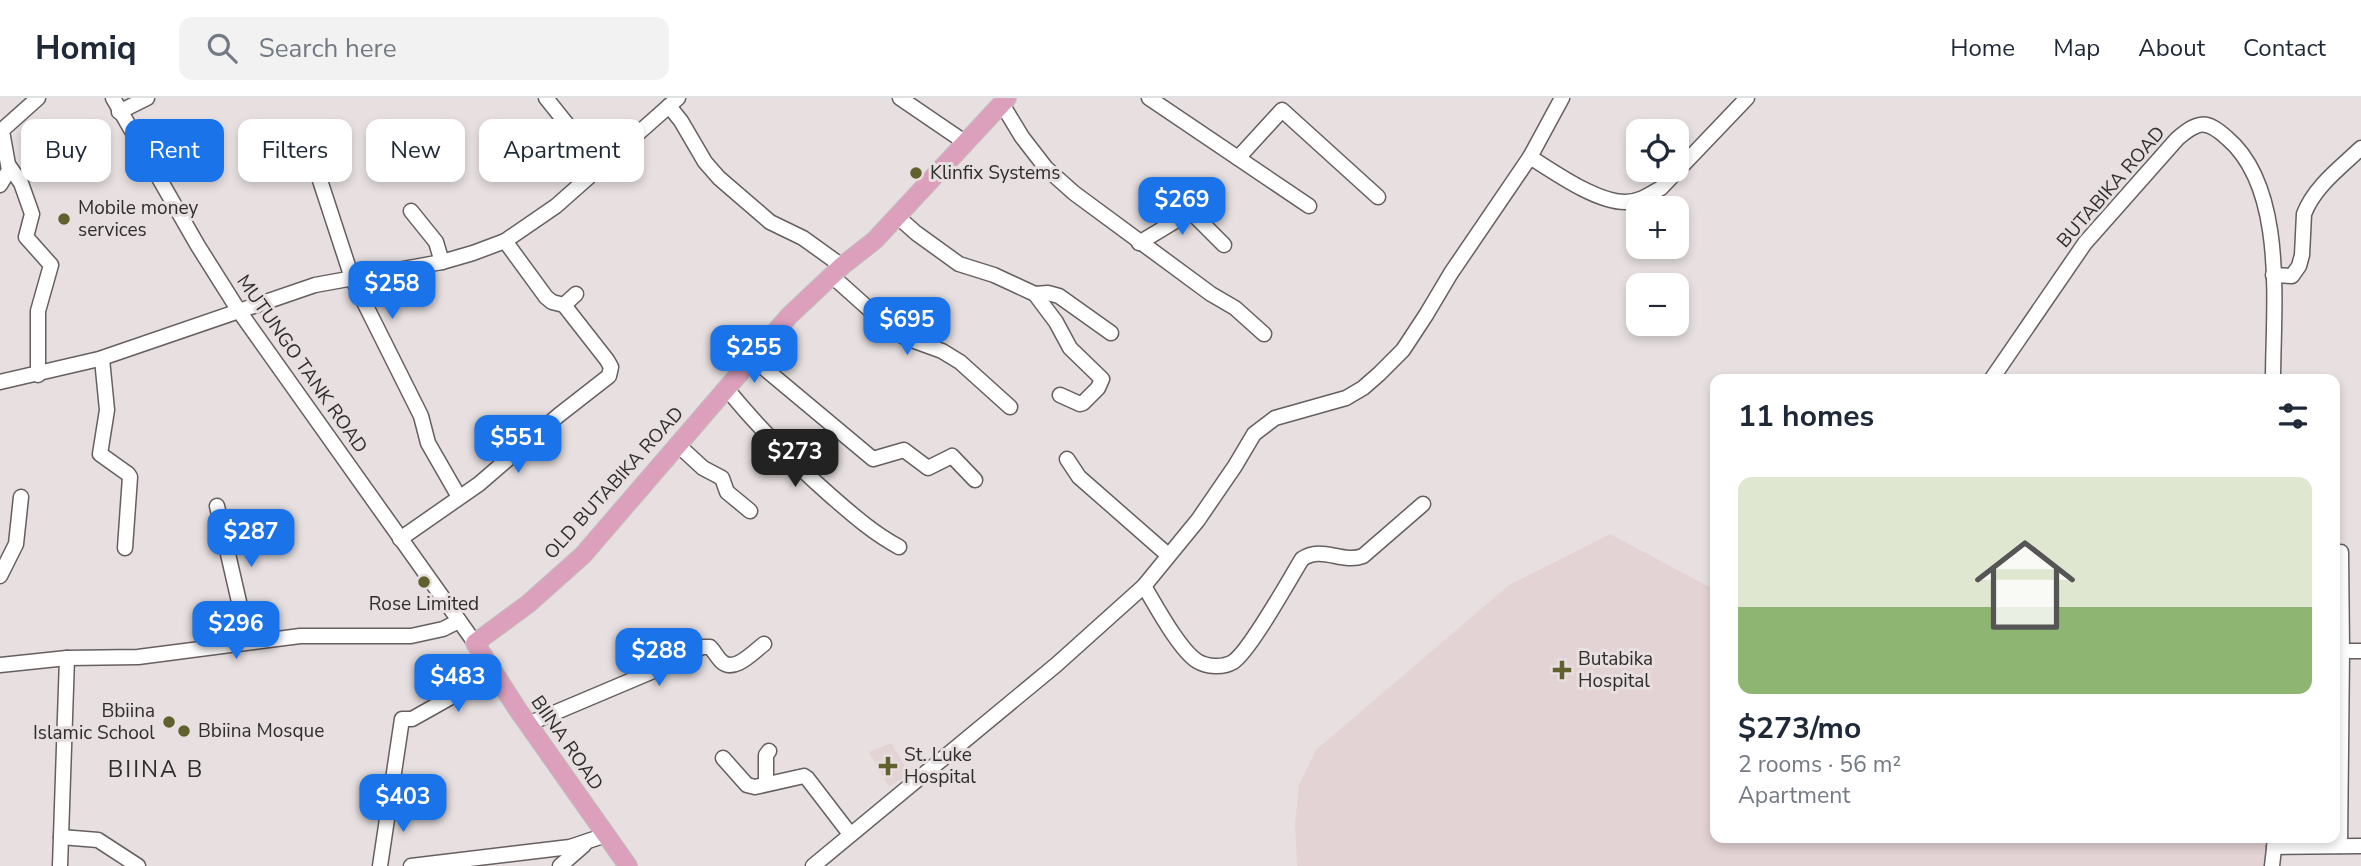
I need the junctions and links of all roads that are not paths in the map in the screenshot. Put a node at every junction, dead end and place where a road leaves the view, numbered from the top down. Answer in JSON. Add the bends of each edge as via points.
{"nodes":[{"id":1,"x":38,"y":98,"type":"edge"},
{"id":2,"x":147,"y":98,"type":"edge"},
{"id":3,"x":546,"y":98,"type":"edge"},
{"id":4,"x":900,"y":98,"type":"edge"},
{"id":5,"x":1149,"y":98,"type":"edge"},
{"id":6,"x":1562,"y":98,"type":"edge"},
{"id":7,"x":1747,"y":98,"type":"edge"},
{"id":8,"x":1004,"y":101,"type":"edge"},
{"id":9,"x":674,"y":102,"type":"edge"},
{"id":10,"x":116,"y":105,"type":"edge"},
{"id":11,"x":563,"y":119,"type":"edge"},
{"id":12,"x":644,"y":130,"type":"edge"},
{"id":13,"x":1,"y":131,"type":"edge"},
{"id":14,"x":966,"y":144,"type":"junction"},
{"id":15,"x":2361,"y":148,"type":"edge"},
{"id":16,"x":1530,"y":156,"type":"junction"},
{"id":17,"x":1238,"y":158,"type":"junction"},
{"id":18,"x":9,"y":166,"type":"junction"},
{"id":19,"x":321,"y":182,"type":"edge"},
{"id":20,"x":585,"y":182,"type":"edge"},
{"id":21,"x":0,"y":185,"type":"edge"},
{"id":22,"x":1378,"y":197,"type":"dead end"},
{"id":23,"x":1309,"y":206,"type":"dead end"},
{"id":24,"x":411,"y":211,"type":"dead end"},
{"id":25,"x":898,"y":217,"type":"junction"},
{"id":26,"x":505,"y":241,"type":"junction"},
{"id":27,"x":1139,"y":243,"type":"junction"},
{"id":28,"x":1224,"y":246,"type":"dead end"},
{"id":29,"x":442,"y":262,"type":"junction"},
{"id":30,"x":837,"y":271,"type":"junction"},
{"id":31,"x":2273,"y":275,"type":"junction"},
{"id":32,"x":352,"y":278,"type":"junction"},
{"id":33,"x":576,"y":294,"type":"dead end"},
{"id":34,"x":1035,"y":294,"type":"junction"},
{"id":35,"x":564,"y":305,"type":"junction"},
{"id":36,"x":239,"y":310,"type":"junction"},
{"id":37,"x":1111,"y":333,"type":"dead end"},
{"id":38,"x":1264,"y":334,"type":"dead end"},
{"id":39,"x":752,"y":358,"type":"junction"},
{"id":40,"x":102,"y":359,"type":"junction"},
{"id":41,"x":1995,"y":374,"type":"edge"},
{"id":42,"x":2273,"y":374,"type":"edge"},
{"id":43,"x":38,"y":375,"type":"junction"},
{"id":44,"x":0,"y":382,"type":"edge"},
{"id":45,"x":726,"y":388,"type":"junction"},
{"id":46,"x":1060,"y":395,"type":"dead end"},
{"id":47,"x":1010,"y":407,"type":"dead end"},
{"id":48,"x":678,"y":445,"type":"junction"},
{"id":49,"x":1067,"y":459,"type":"dead end"},
{"id":50,"x":975,"y":480,"type":"dead end"},
{"id":51,"x":21,"y":497,"type":"dead end"},
{"id":52,"x":459,"y":497,"type":"junction"},
{"id":53,"x":1423,"y":504,"type":"dead end"},
{"id":54,"x":217,"y":506,"type":"dead end"},
{"id":55,"x":750,"y":511,"type":"dead end"},
{"id":56,"x":400,"y":539,"type":"junction"},
{"id":57,"x":900,"y":547,"type":"dead end"},
{"id":58,"x":125,"y":548,"type":"dead end"},
{"id":59,"x":2341,"y":552,"type":"dead end"},
{"id":60,"x":1168,"y":555,"type":"junction"},
{"id":61,"x":0,"y":576,"type":"edge"},
{"id":62,"x":1144,"y":586,"type":"junction"},
{"id":63,"x":458,"y":621,"type":"junction"},
{"id":64,"x":248,"y":641,"type":"junction"},
{"id":65,"x":475,"y":643,"type":"junction"},
{"id":66,"x":764,"y":644,"type":"dead end"},
{"id":67,"x":2342,"y":651,"type":"junction"},
{"id":68,"x":2361,"y":651,"type":"edge"},
{"id":69,"x":67,"y":658,"type":"junction"},
{"id":70,"x":0,"y":665,"type":"edge"},
{"id":71,"x":494,"y":673,"type":"junction"},
{"id":72,"x":528,"y":724,"type":"junction"},
{"id":73,"x":769,"y":751,"type":"dead end"},
{"id":74,"x":723,"y":758,"type":"dead end"},
{"id":75,"x":766,"y":783,"type":"junction"},
{"id":76,"x":850,"y":834,"type":"junction"},
{"id":77,"x":606,"y":835,"type":"junction"},
{"id":78,"x":61,"y":836,"type":"junction"},
{"id":79,"x":587,"y":842,"type":"junction"},
{"id":80,"x":2274,"y":843,"type":"edge"},
{"id":81,"x":2290,"y":843,"type":"edge"},
{"id":82,"x":2340,"y":846,"type":"junction"},
{"id":83,"x":2361,"y":846,"type":"edge"},
{"id":84,"x":60,"y":866,"type":"edge"},
{"id":85,"x":138,"y":866,"type":"edge"},
{"id":86,"x":380,"y":866,"type":"edge"},
{"id":87,"x":411,"y":866,"type":"edge"},
{"id":88,"x":560,"y":866,"type":"edge"},
{"id":89,"x":628,"y":866,"type":"edge"},
{"id":90,"x":813,"y":866,"type":"edge"},
{"id":91,"x":2272,"y":866,"type":"edge"}],
"edges":[{"from":1,"to":13,"type":"street"},
{"from":2,"to":10,"type":"street"},
{"from":3,"to":11,"type":"street"},
{"from":4,"to":14,"type":"street"},
{"from":5,"to":17,"type":"street"},
{"from":6,"to":16,"type":"street"},
{"from":7,"to":16,"type":"street","via":[[1661,188],[1644,199],[1604,198]]},
{"from":8,"to":14,"type":"main road","name":"OLD BUTABIKA ROAD"},
{"from":8,"to":27,"type":"street","via":[[1022,137],[1046,168]]},
{"from":9,"to":12,"type":"street"},
{"from":9,"to":30,"type":"street","via":[[705,162],[719,178],[770,222],[803,238]]},
{"from":10,"to":36,"type":"street","name":"MUTUNGO TANK ROAD"},
{"from":13,"to":18,"type":"street"},
{"from":14,"to":25,"type":"main road","name":"OLD BUTABIKA ROAD"},
{"from":15,"to":31,"type":"street","via":[[2306,206],[2300,262],[2292,276]]},
{"from":16,"to":60,"type":"street","via":[[1403,350],[1346,398],[1275,418],[1254,433],[1198,520]]},
{"from":17,"to":22,"type":"street","via":[[1282,110]]},
{"from":17,"to":23,"type":"street"},
{"from":18,"to":21,"type":"street"},
{"from":18,"to":43,"type":"street","via":[[33,214],[26,237],[51,265],[38,311]]},
{"from":19,"to":32,"type":"street"},
{"from":20,"to":26,"type":"street"},
{"from":24,"to":29,"type":"street","via":[[436,242]]},
{"from":25,"to":30,"type":"main road","name":"OLD BUTABIKA ROAD"},
{"from":25,"to":34,"type":"street","via":[[959,264]]},
{"from":26,"to":29,"type":"street"},
{"from":26,"to":35,"type":"street","via":[[546,297]]},
{"from":27,"to":28,"type":"street","via":[[1193,214]]},
{"from":27,"to":38,"type":"street","via":[[1235,308]]},
{"from":29,"to":32,"type":"street"},
{"from":30,"to":39,"type":"main road","name":"OLD BUTABIKA ROAD"},
{"from":30,"to":47,"type":"street","via":[[890,327],[960,362]]},
{"from":31,"to":41,"type":"street","name":"BUTABIKA ROAD","via":[[2268,215],[2257,177],[2221,132],[2210,125],[2191,127],[2085,243]]},
{"from":31,"to":42,"type":"street","name":"BUTABIKA ROAD"},
{"from":32,"to":36,"type":"street"},
{"from":32,"to":52,"type":"street","via":[[421,416],[428,443]]},
{"from":33,"to":35,"type":"street"},
{"from":34,"to":37,"type":"street","via":[[1059,296]]},
{"from":34,"to":46,"type":"street","via":[[1070,348],[1102,379],[1083,403]]},
{"from":35,"to":52,"type":"street","via":[[607,360],[609,376]]},
{"from":36,"to":40,"type":"street"},
{"from":36,"to":56,"type":"street","name":"MUTUNGO TANK ROAD"},
{"from":39,"to":45,"type":"main road","name":"OLD BUTABIKA ROAD"},
{"from":39,"to":50,"type":"street","via":[[873,459],[904,450],[928,468],[953,456]]},
{"from":40,"to":43,"type":"street"},
{"from":40,"to":58,"type":"street","via":[[107,410],[100,454],[130,477]]},
{"from":43,"to":44,"type":"street"},
{"from":45,"to":48,"type":"main road","name":"OLD BUTABIKA ROAD"},
{"from":45,"to":57,"type":"street","via":[[799,469],[865,525]]},
{"from":48,"to":55,"type":"street","via":[[722,478],[727,492]]},
{"from":48,"to":65,"type":"main road","name":"OLD BUTABIKA ROAD","via":[[568,569]]},
{"from":49,"to":60,"type":"street","via":[[1079,477]]},
{"from":51,"to":61,"type":"street","via":[[16,544]]},
{"from":52,"to":56,"type":"street"},
{"from":53,"to":62,"type":"street","via":[[1363,556],[1354,560],[1317,552],[1302,559],[1241,656],[1224,666],[1208,665],[1192,656]]},
{"from":54,"to":64,"type":"street"},
{"from":56,"to":63,"type":"street","name":"MUTUNGO TANK ROAD"},
{"from":59,"to":67,"type":"street"},
{"from":60,"to":62,"type":"street"},
{"from":62,"to":76,"type":"street","via":[[1056,665]]},
{"from":63,"to":64,"type":"street","via":[[411,636]]},
{"from":63,"to":65,"type":"street","name":"MUTUNGO TANK ROAD"},
{"from":64,"to":69,"type":"street","via":[[138,657]]},
{"from":65,"to":71,"type":"main road","name":"BIINA ROAD"},
{"from":66,"to":72,"type":"street","via":[[738,664],[729,665],[710,647],[702,647]]},
{"from":67,"to":68,"type":"street"},
{"from":67,"to":82,"type":"street"},
{"from":69,"to":70,"type":"street"},
{"from":69,"to":78,"type":"street"},
{"from":71,"to":72,"type":"main road","name":"BIINA ROAD"},
{"from":71,"to":86,"type":"street","via":[[412,719],[402,719]]},
{"from":72,"to":77,"type":"main road","name":"BIINA ROAD"},
{"from":73,"to":75,"type":"street"},
{"from":74,"to":75,"type":"street","via":[[747,785]]},
{"from":75,"to":76,"type":"street","via":[[804,776]]},
{"from":76,"to":90,"type":"street"},
{"from":77,"to":79,"type":"street"},
{"from":77,"to":89,"type":"main road","name":"BIINA ROAD"},
{"from":78,"to":84,"type":"street"},
{"from":78,"to":85,"type":"street","via":[[98,840]]},
{"from":79,"to":87,"type":"street"},
{"from":79,"to":88,"type":"street"},
{"from":80,"to":91,"type":"street"},
{"from":81,"to":82,"type":"street"},
{"from":82,"to":83,"type":"street"}]}
